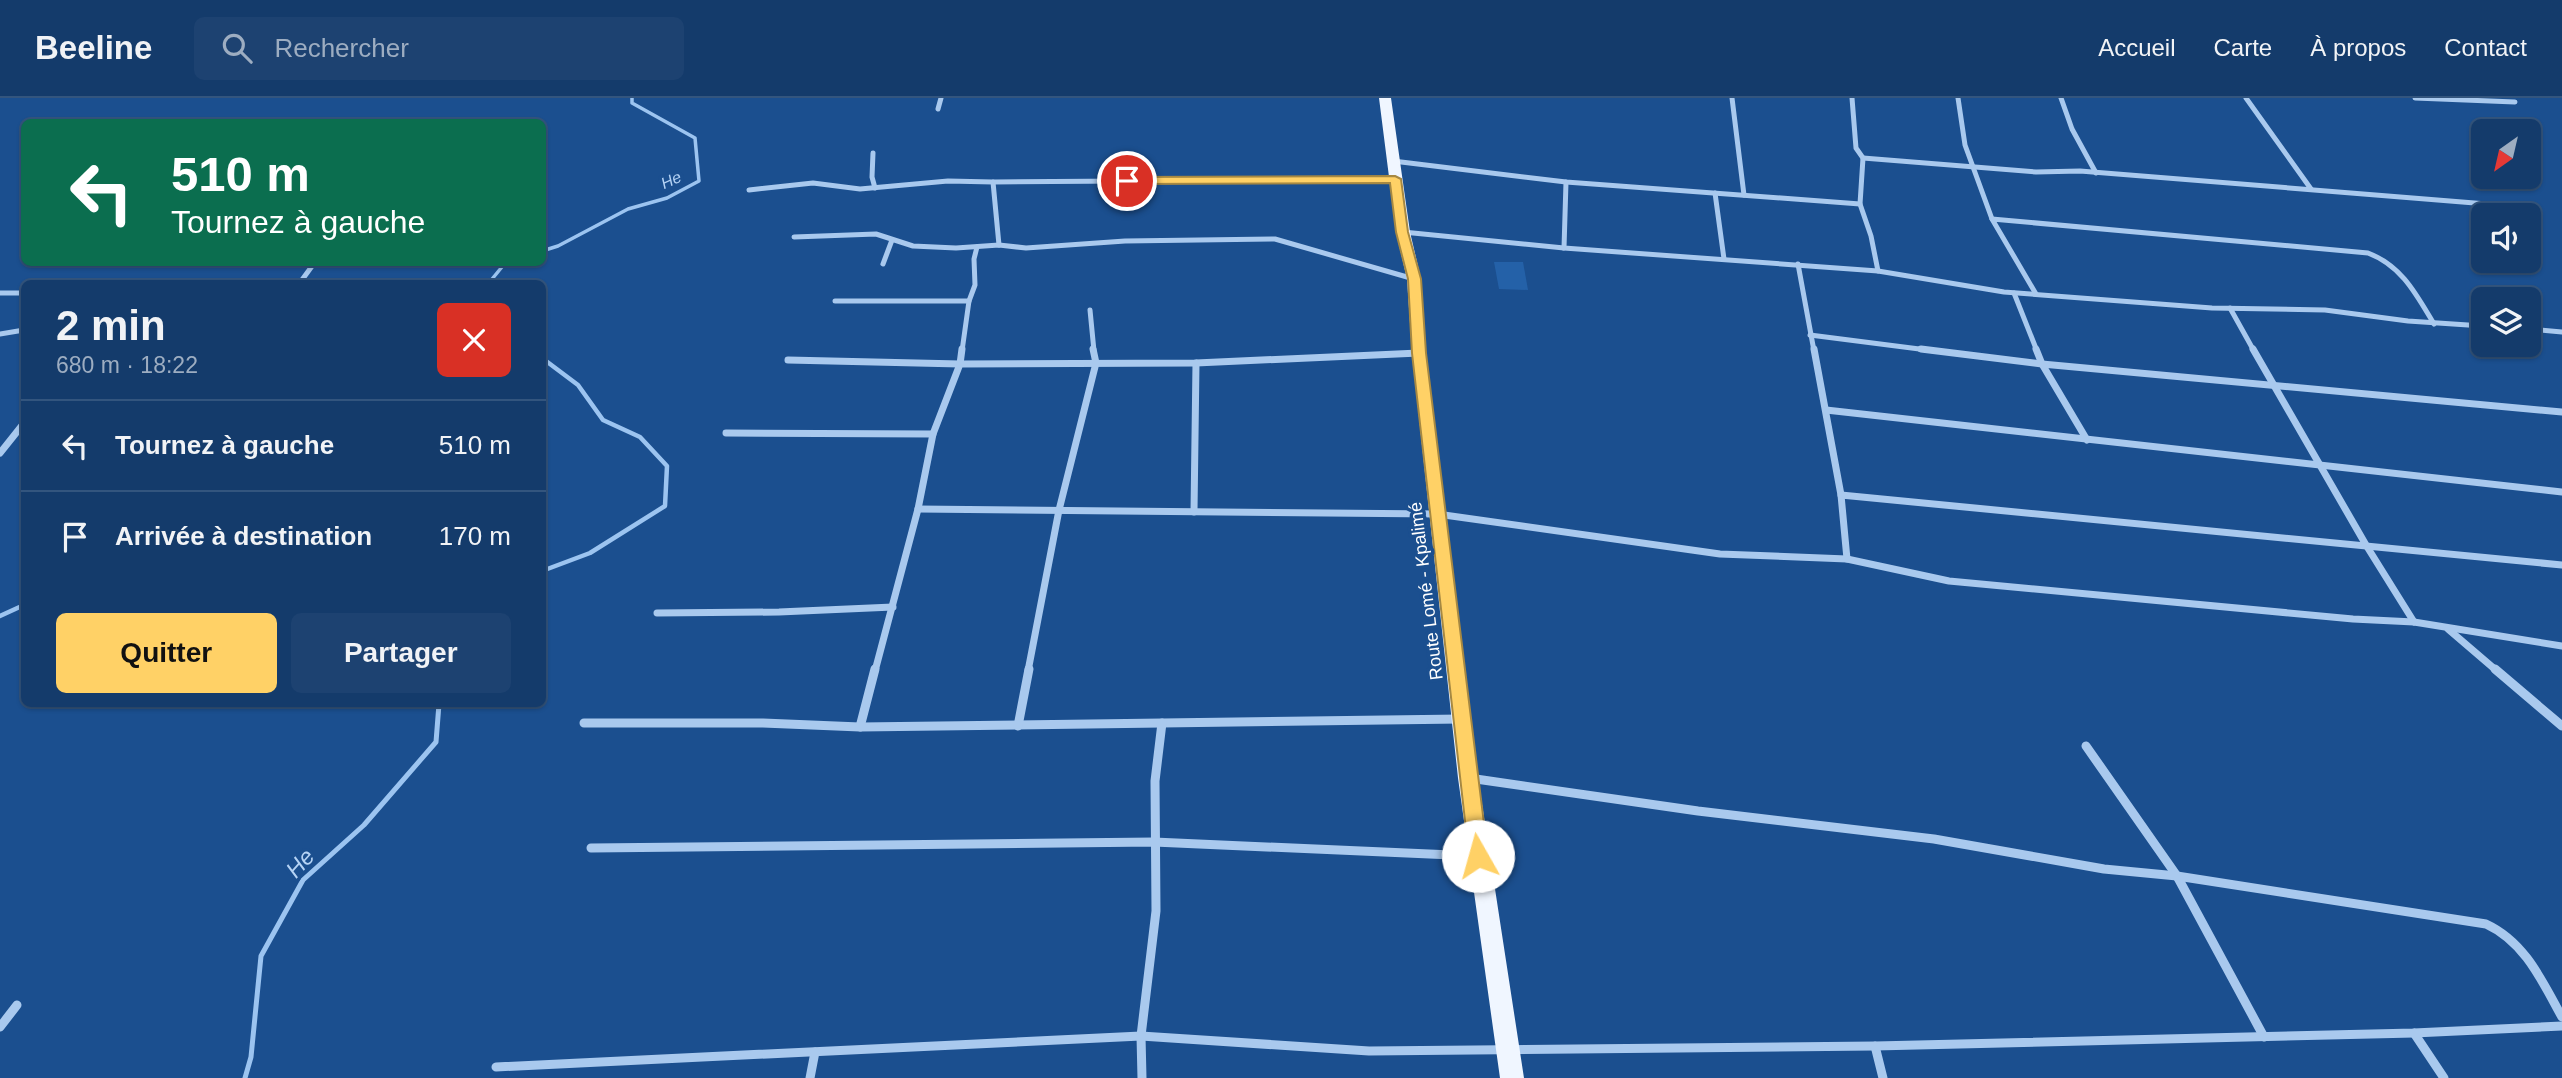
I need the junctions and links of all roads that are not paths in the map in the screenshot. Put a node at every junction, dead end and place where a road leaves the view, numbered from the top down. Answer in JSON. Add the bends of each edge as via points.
{"nodes":[{"id":1,"x":941,"y":98,"type":"edge"},
{"id":2,"x":1385,"y":98,"type":"edge"},
{"id":3,"x":1732,"y":98,"type":"edge"},
{"id":4,"x":1852,"y":98,"type":"edge"},
{"id":5,"x":1958,"y":98,"type":"edge"},
{"id":6,"x":2061,"y":98,"type":"edge"},
{"id":7,"x":2246,"y":98,"type":"edge"},
{"id":8,"x":2415,"y":98,"type":"edge"},
{"id":9,"x":2515,"y":102,"type":"dead end"},
{"id":10,"x":938,"y":109,"type":"dead end"},
{"id":11,"x":873,"y":153,"type":"dead end"},
{"id":12,"x":1863,"y":158,"type":"junction"},
{"id":13,"x":1392,"y":161,"type":"junction"},
{"id":14,"x":1970,"y":166,"type":"junction"},
{"id":15,"x":2096,"y":173,"type":"junction"},
{"id":16,"x":1395,"y":179,"type":"junction"},
{"id":17,"x":993,"y":182,"type":"junction"},
{"id":18,"x":1566,"y":182,"type":"junction"},
{"id":19,"x":875,"y":188,"type":"junction"},
{"id":20,"x":2311,"y":189,"type":"junction"},
{"id":21,"x":749,"y":190,"type":"dead end"},
{"id":22,"x":1715,"y":193,"type":"junction"},
{"id":23,"x":1745,"y":195,"type":"junction"},
{"id":24,"x":2471,"y":203,"type":"edge"},
{"id":25,"x":1860,"y":204,"type":"junction"},
{"id":26,"x":1992,"y":219,"type":"junction"},
{"id":27,"x":1402,"y":232,"type":"junction"},
{"id":28,"x":794,"y":237,"type":"dead end"},
{"id":29,"x":892,"y":240,"type":"junction"},
{"id":30,"x":999,"y":245,"type":"junction"},
{"id":31,"x":977,"y":247,"type":"junction"},
{"id":32,"x":1564,"y":247,"type":"junction"},
{"id":33,"x":1724,"y":259,"type":"junction"},
{"id":34,"x":883,"y":264,"type":"dead end"},
{"id":35,"x":1798,"y":264,"type":"junction"},
{"id":36,"x":1878,"y":271,"type":"junction"},
{"id":37,"x":1415,"y":279,"type":"junction"},
{"id":38,"x":0,"y":293,"type":"edge"},
{"id":39,"x":21,"y":293,"type":"edge"},
{"id":40,"x":2014,"y":293,"type":"junction"},
{"id":41,"x":2036,"y":295,"type":"junction"},
{"id":42,"x":835,"y":301,"type":"dead end"},
{"id":43,"x":969,"y":301,"type":"junction"},
{"id":44,"x":2231,"y":308,"type":"junction"},
{"id":45,"x":1090,"y":310,"type":"dead end"},
{"id":46,"x":2434,"y":324,"type":"junction"},
{"id":47,"x":2471,"y":326,"type":"edge"},
{"id":48,"x":21,"y":330,"type":"edge"},
{"id":49,"x":2541,"y":330,"type":"edge"},
{"id":50,"x":2562,"y":332,"type":"edge"},
{"id":51,"x":0,"y":334,"type":"edge"},
{"id":52,"x":1810,"y":335,"type":"junction"},
{"id":53,"x":1419,"y":353,"type":"junction"},
{"id":54,"x":788,"y":360,"type":"dead end"},
{"id":55,"x":1096,"y":363,"type":"junction"},
{"id":56,"x":1196,"y":363,"type":"junction"},
{"id":57,"x":960,"y":364,"type":"junction"},
{"id":58,"x":2042,"y":364,"type":"junction"},
{"id":59,"x":2276,"y":387,"type":"junction"},
{"id":60,"x":1826,"y":410,"type":"junction"},
{"id":61,"x":2561,"y":413,"type":"edge"},
{"id":62,"x":21,"y":427,"type":"edge"},
{"id":63,"x":726,"y":433,"type":"dead end"},
{"id":64,"x":933,"y":434,"type":"junction"},
{"id":65,"x":2087,"y":440,"type":"junction"},
{"id":66,"x":0,"y":453,"type":"edge"},
{"id":67,"x":2319,"y":464,"type":"junction"},
{"id":68,"x":2562,"y":492,"type":"edge"},
{"id":69,"x":1841,"y":495,"type":"junction"},
{"id":70,"x":918,"y":509,"type":"junction"},
{"id":71,"x":1059,"y":510,"type":"junction"},
{"id":72,"x":1195,"y":512,"type":"junction"},
{"id":73,"x":1437,"y":514,"type":"junction"},
{"id":74,"x":2366,"y":545,"type":"junction"},
{"id":75,"x":1847,"y":559,"type":"junction"},
{"id":76,"x":2562,"y":565,"type":"edge"},
{"id":77,"x":893,"y":607,"type":"junction"},
{"id":78,"x":657,"y":613,"type":"dead end"},
{"id":79,"x":2414,"y":622,"type":"junction"},
{"id":80,"x":2446,"y":628,"type":"junction"},
{"id":81,"x":2562,"y":646,"type":"edge"},
{"id":82,"x":1462,"y":719,"type":"junction"},
{"id":83,"x":584,"y":723,"type":"dead end"},
{"id":84,"x":1162,"y":723,"type":"junction"},
{"id":85,"x":1018,"y":726,"type":"junction"},
{"id":86,"x":2562,"y":726,"type":"edge"},
{"id":87,"x":860,"y":727,"type":"junction"},
{"id":88,"x":2086,"y":747,"type":"dead end"},
{"id":89,"x":1468,"y":778,"type":"junction"},
{"id":90,"x":1154,"y":842,"type":"junction"},
{"id":91,"x":591,"y":848,"type":"dead end"},
{"id":92,"x":1478,"y":856,"type":"junction"},
{"id":93,"x":2177,"y":876,"type":"junction"},
{"id":94,"x":17,"y":1005,"type":"dead end"},
{"id":95,"x":2562,"y":1017,"type":"edge"},
{"id":96,"x":2562,"y":1026,"type":"edge"},
{"id":97,"x":0,"y":1027,"type":"edge"},
{"id":98,"x":2414,"y":1033,"type":"junction"},
{"id":99,"x":1141,"y":1036,"type":"junction"},
{"id":100,"x":2264,"y":1037,"type":"junction"},
{"id":101,"x":1875,"y":1046,"type":"junction"},
{"id":102,"x":1507,"y":1049,"type":"junction"},
{"id":103,"x":815,"y":1052,"type":"junction"},
{"id":104,"x":496,"y":1067,"type":"dead end"},
{"id":105,"x":810,"y":1078,"type":"edge"},
{"id":106,"x":1142,"y":1078,"type":"edge"},
{"id":107,"x":1512,"y":1078,"type":"edge"},
{"id":108,"x":1883,"y":1078,"type":"edge"},
{"id":109,"x":2444,"y":1078,"type":"edge"}],
"edges":[{"from":1,"to":10,"type":"street"},
{"from":2,"to":13,"type":"main road","name":"Route Lomé - Kpalimé"},
{"from":3,"to":23,"type":"street"},
{"from":4,"to":12,"type":"street","via":[[1856,148]]},
{"from":5,"to":14,"type":"street"},
{"from":6,"to":15,"type":"street"},
{"from":7,"to":20,"type":"street"},
{"from":8,"to":9,"type":"street"},
{"from":11,"to":19,"type":"street"},
{"from":12,"to":14,"type":"street"},
{"from":12,"to":25,"type":"street"},
{"from":13,"to":16,"type":"main road","name":"Route Lomé - Kpalimé"},
{"from":13,"to":18,"type":"street"},
{"from":14,"to":15,"type":"street"},
{"from":14,"to":26,"type":"street"},
{"from":15,"to":20,"type":"street"},
{"from":16,"to":17,"type":"street"},
{"from":16,"to":27,"type":"main road","name":"Route Lomé - Kpalimé"},
{"from":17,"to":19,"type":"street"},
{"from":17,"to":30,"type":"street"},
{"from":18,"to":22,"type":"street"},
{"from":18,"to":32,"type":"street"},
{"from":19,"to":21,"type":"street","via":[[813,183]]},
{"from":20,"to":24,"type":"street"},
{"from":22,"to":23,"type":"street"},
{"from":22,"to":33,"type":"street"},
{"from":23,"to":25,"type":"street"},
{"from":25,"to":36,"type":"street"},
{"from":26,"to":41,"type":"street"},
{"from":26,"to":46,"type":"street","via":[[2368,253],[2401,271]]},
{"from":27,"to":32,"type":"street"},
{"from":27,"to":37,"type":"main road","name":"Route Lomé - Kpalimé"},
{"from":28,"to":29,"type":"street","via":[[869,233]]},
{"from":29,"to":31,"type":"street","via":[[913,246]]},
{"from":29,"to":34,"type":"street"},
{"from":30,"to":31,"type":"street"},
{"from":30,"to":37,"type":"street","via":[[1026,248],[1275,239]]},
{"from":31,"to":43,"type":"street","via":[[975,285]]},
{"from":32,"to":33,"type":"street"},
{"from":33,"to":35,"type":"street"},
{"from":35,"to":36,"type":"street"},
{"from":35,"to":52,"type":"street"},
{"from":36,"to":40,"type":"street"},
{"from":37,"to":53,"type":"main road","name":"Route Lomé - Kpalimé"},
{"from":38,"to":39,"type":"street"},
{"from":40,"to":41,"type":"street"},
{"from":40,"to":58,"type":"street"},
{"from":41,"to":44,"type":"street"},
{"from":42,"to":43,"type":"street"},
{"from":43,"to":57,"type":"street"},
{"from":44,"to":46,"type":"street","via":[[2325,310]]},
{"from":44,"to":59,"type":"street"},
{"from":45,"to":55,"type":"street"},
{"from":46,"to":47,"type":"street"},
{"from":48,"to":51,"type":"street"},
{"from":49,"to":50,"type":"street"},
{"from":52,"to":58,"type":"street"},
{"from":52,"to":60,"type":"street"},
{"from":53,"to":56,"type":"street"},
{"from":53,"to":73,"type":"main road","name":"Route Lomé - Kpalimé"},
{"from":54,"to":57,"type":"street"},
{"from":55,"to":56,"type":"street"},
{"from":55,"to":57,"type":"street"},
{"from":55,"to":71,"type":"street"},
{"from":56,"to":72,"type":"street"},
{"from":57,"to":64,"type":"street"},
{"from":58,"to":59,"type":"street"},
{"from":58,"to":65,"type":"street"},
{"from":59,"to":61,"type":"street"},
{"from":59,"to":67,"type":"street"},
{"from":60,"to":65,"type":"street"},
{"from":60,"to":69,"type":"street"},
{"from":62,"to":66,"type":"street"},
{"from":63,"to":64,"type":"street"},
{"from":64,"to":70,"type":"street"},
{"from":65,"to":67,"type":"street"},
{"from":67,"to":68,"type":"street"},
{"from":67,"to":74,"type":"street"},
{"from":69,"to":74,"type":"street"},
{"from":69,"to":75,"type":"street"},
{"from":70,"to":71,"type":"street"},
{"from":70,"to":77,"type":"street"},
{"from":71,"to":72,"type":"street"},
{"from":71,"to":85,"type":"street"},
{"from":72,"to":73,"type":"street"},
{"from":73,"to":75,"type":"street","via":[[1720,554]]},
{"from":73,"to":82,"type":"main road","name":"Route Lomé - Kpalimé"},
{"from":74,"to":76,"type":"street"},
{"from":74,"to":79,"type":"street"},
{"from":75,"to":79,"type":"street","via":[[1950,581]]},
{"from":77,"to":78,"type":"street"},
{"from":77,"to":87,"type":"street"},
{"from":79,"to":80,"type":"street"},
{"from":80,"to":81,"type":"street"},
{"from":80,"to":86,"type":"street"},
{"from":82,"to":84,"type":"street"},
{"from":82,"to":89,"type":"main road","name":"Route Lomé - Kpalimé"},
{"from":83,"to":87,"type":"street"},
{"from":84,"to":85,"type":"street"},
{"from":84,"to":90,"type":"street"},
{"from":85,"to":87,"type":"street"},
{"from":88,"to":93,"type":"street"},
{"from":89,"to":92,"type":"main road","name":"Route Lomé - Kpalimé"},
{"from":89,"to":93,"type":"street"},
{"from":90,"to":91,"type":"street"},
{"from":90,"to":92,"type":"street"},
{"from":90,"to":99,"type":"street","via":[[1156,911]]},
{"from":92,"to":102,"type":"main road","name":"Route Lomé - Kpalimé"},
{"from":93,"to":95,"type":"street","via":[[2416,911],[2499,928],[2541,980]]},
{"from":93,"to":100,"type":"street"},
{"from":94,"to":97,"type":"street"},
{"from":96,"to":98,"type":"street"},
{"from":98,"to":100,"type":"street"},
{"from":98,"to":109,"type":"street"},
{"from":99,"to":102,"type":"street","via":[[1369,1051]]},
{"from":99,"to":103,"type":"street"},
{"from":99,"to":106,"type":"street"},
{"from":100,"to":101,"type":"street"},
{"from":101,"to":102,"type":"street"},
{"from":101,"to":108,"type":"street"},
{"from":102,"to":107,"type":"main road","name":"Route Lomé - Kpalimé"},
{"from":103,"to":104,"type":"street"},
{"from":103,"to":105,"type":"street"}]}
